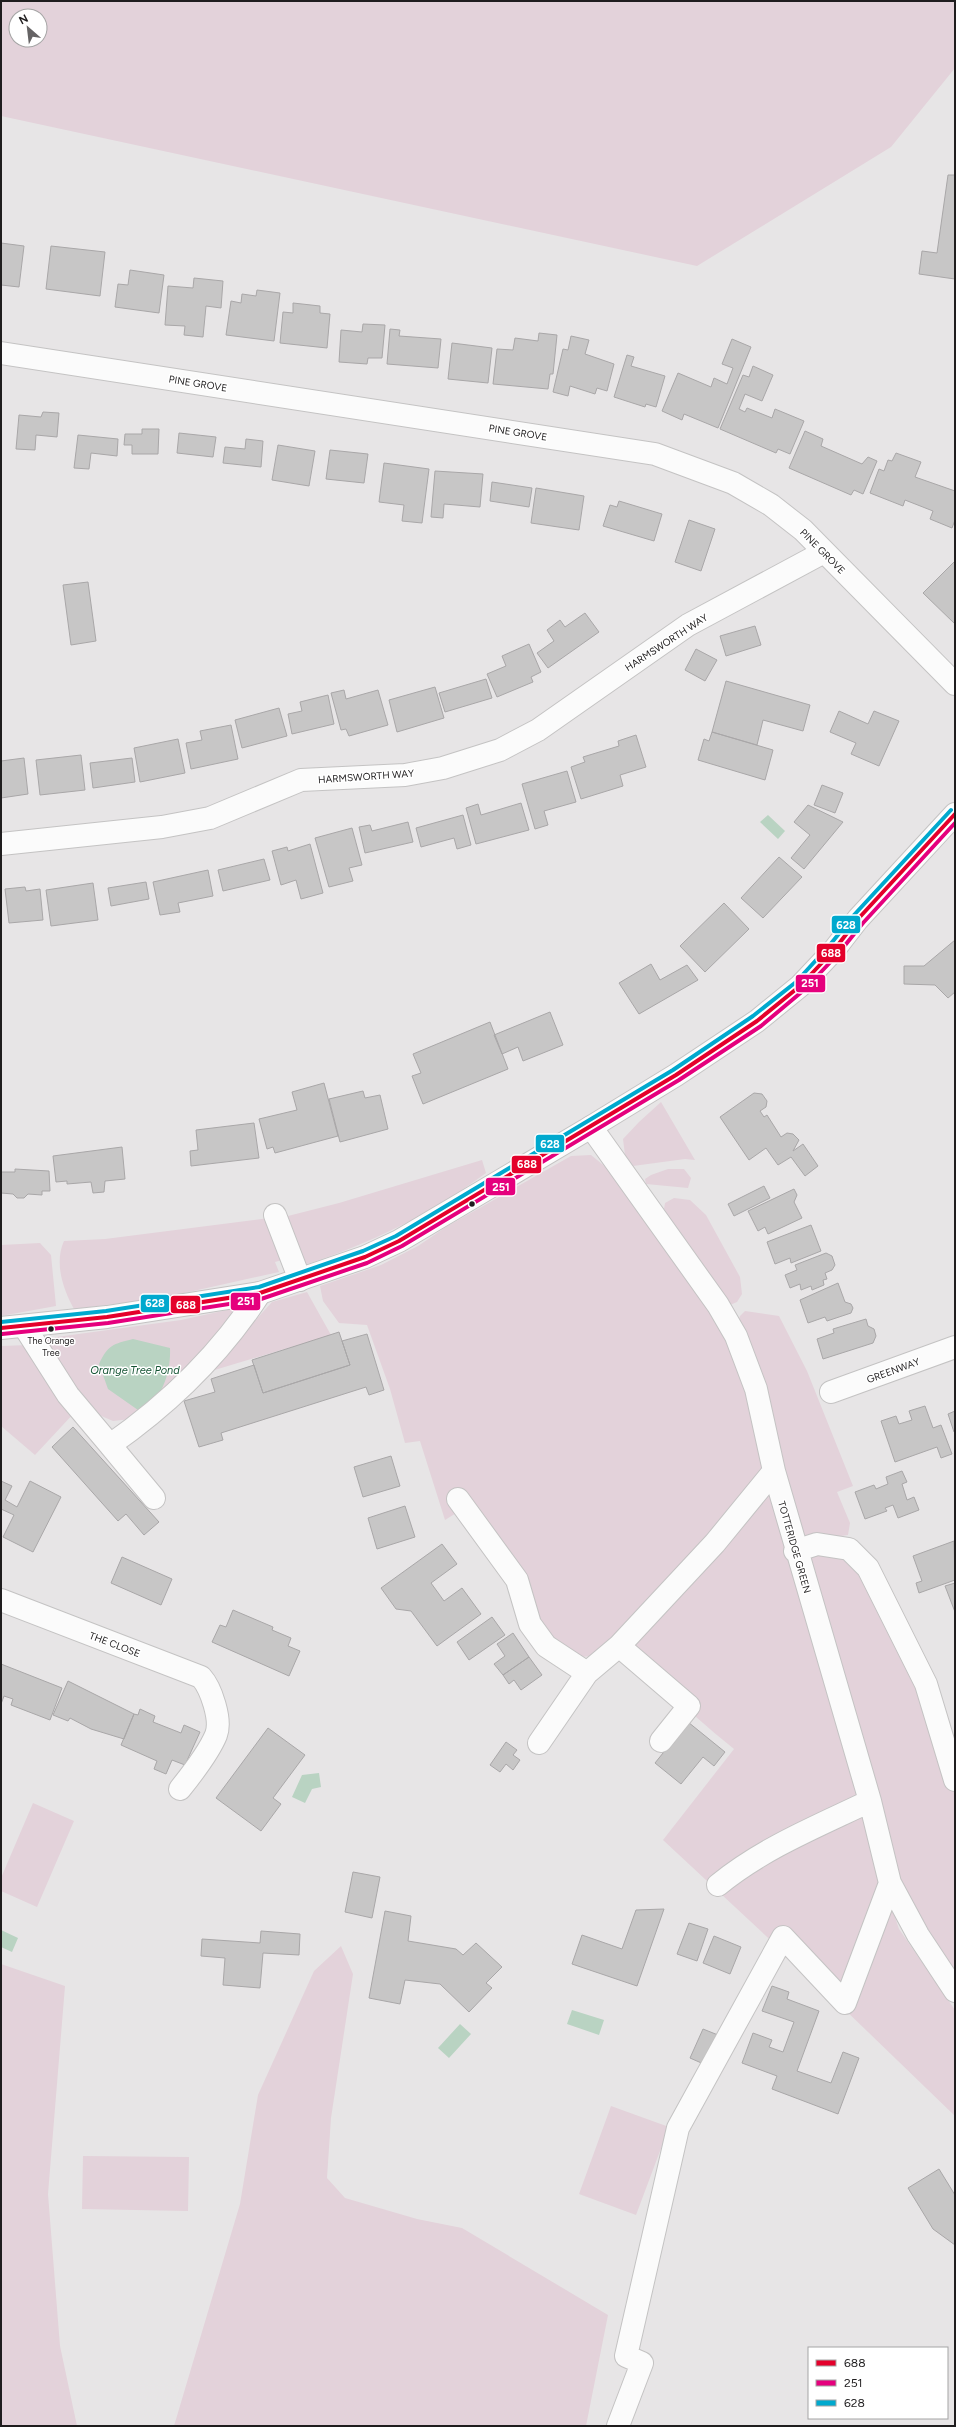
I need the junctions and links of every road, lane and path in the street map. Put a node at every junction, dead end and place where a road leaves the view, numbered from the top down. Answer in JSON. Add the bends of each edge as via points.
{"nodes":[{"id":1,"x":1,"y":354,"type":"edge"},
{"id":2,"x":824,"y":552,"type":"junction"},
{"id":3,"x":955,"y":684,"type":"edge"},
{"id":4,"x":955,"y":814,"type":"edge"},
{"id":5,"x":1,"y":844,"type":"edge"},
{"id":6,"x":591,"y":1127,"type":"junction"},
{"id":7,"x":275,"y":1215,"type":"dead end"},
{"id":8,"x":300,"y":1280,"type":"junction"},
{"id":9,"x":260,"y":1293,"type":"junction"},
{"id":10,"x":24,"y":1326,"type":"junction"},
{"id":11,"x":1,"y":1328,"type":"edge"},
{"id":12,"x":955,"y":1347,"type":"edge"},
{"id":13,"x":831,"y":1392,"type":"dead end"},
{"id":14,"x":110,"y":1445,"type":"junction"},
{"id":15,"x":774,"y":1471,"type":"junction"},
{"id":16,"x":154,"y":1498,"type":"dead end"},
{"id":17,"x":458,"y":1499,"type":"dead end"},
{"id":18,"x":796,"y":1551,"type":"junction"},
{"id":19,"x":1,"y":1600,"type":"edge"},
{"id":20,"x":619,"y":1646,"type":"junction"},
{"id":21,"x":587,"y":1673,"type":"junction"},
{"id":22,"x":661,"y":1741,"type":"dead end"},
{"id":23,"x":539,"y":1743,"type":"dead end"},
{"id":24,"x":955,"y":1780,"type":"edge"},
{"id":25,"x":180,"y":1789,"type":"dead end"},
{"id":26,"x":870,"y":1801,"type":"junction"},
{"id":27,"x":890,"y":1883,"type":"junction"},
{"id":28,"x":718,"y":1885,"type":"dead end"},
{"id":29,"x":955,"y":1991,"type":"edge"},
{"id":30,"x":618,"y":2426,"type":"edge"}],
"edges":[{"from":1,"to":2,"type":"street","name":"PINE GROVE","via":[[655,454],[733,483],[771,505],[803,530]]},
{"from":2,"to":3,"type":"street","name":"PINE GROVE"},
{"from":2,"to":5,"type":"street","name":"HARMSWORTH WAY","via":[[688,625],[538,730],[500,750],[443,768],[405,775],[301,780],[210,818],[162,827]]},
{"from":4,"to":6,"type":"street","via":[[800,986],[751,1025]]},
{"from":6,"to":8,"type":"street","via":[[399,1241],[365,1257]]},
{"from":6,"to":15,"type":"street","name":"TOTTERIDGE GREEN","via":[[718,1305],[736,1336],[756,1389]]},
{"from":7,"to":8,"type":"street"},
{"from":8,"to":9,"type":"street"},
{"from":9,"to":10,"type":"street","via":[[107,1317]]},
{"from":9,"to":14,"type":"street","via":[[238,1327],[206,1362],[156,1412]]},
{"from":10,"to":11,"type":"street"},
{"from":10,"to":14,"type":"street","via":[[68,1395]]},
{"from":12,"to":13,"type":"street","name":"GREENWAY"},
{"from":14,"to":16,"type":"street"},
{"from":15,"to":18,"type":"street","name":"TOTTERIDGE GREEN"},
{"from":15,"to":20,"type":"street","via":[[715,1543]]},
{"from":17,"to":21,"type":"street","via":[[517,1580],[530,1624],[546,1646]]},
{"from":18,"to":24,"type":"street","via":[[817,1544],[849,1549],[868,1568],[926,1684]]},
{"from":18,"to":26,"type":"street","name":"TOTTERIDGE GREEN"},
{"from":19,"to":25,"type":"street","name":"THE CLOSE","via":[[201,1677],[208,1685],[214,1704],[216,1734]]},
{"from":20,"to":21,"type":"street"},
{"from":20,"to":22,"type":"street","via":[[689,1706]]},
{"from":21,"to":23,"type":"street"},
{"from":26,"to":27,"type":"street","name":"TOTTERIDGE GREEN"},
{"from":26,"to":28,"type":"street","via":[[768,1850]]},
{"from":27,"to":29,"type":"street","name":"TOTTERIDGE GREEN","via":[[918,1935]]},
{"from":27,"to":30,"type":"street","via":[[845,2003],[783,1937],[678,2128],[626,2356],[642,2364]]}]}
